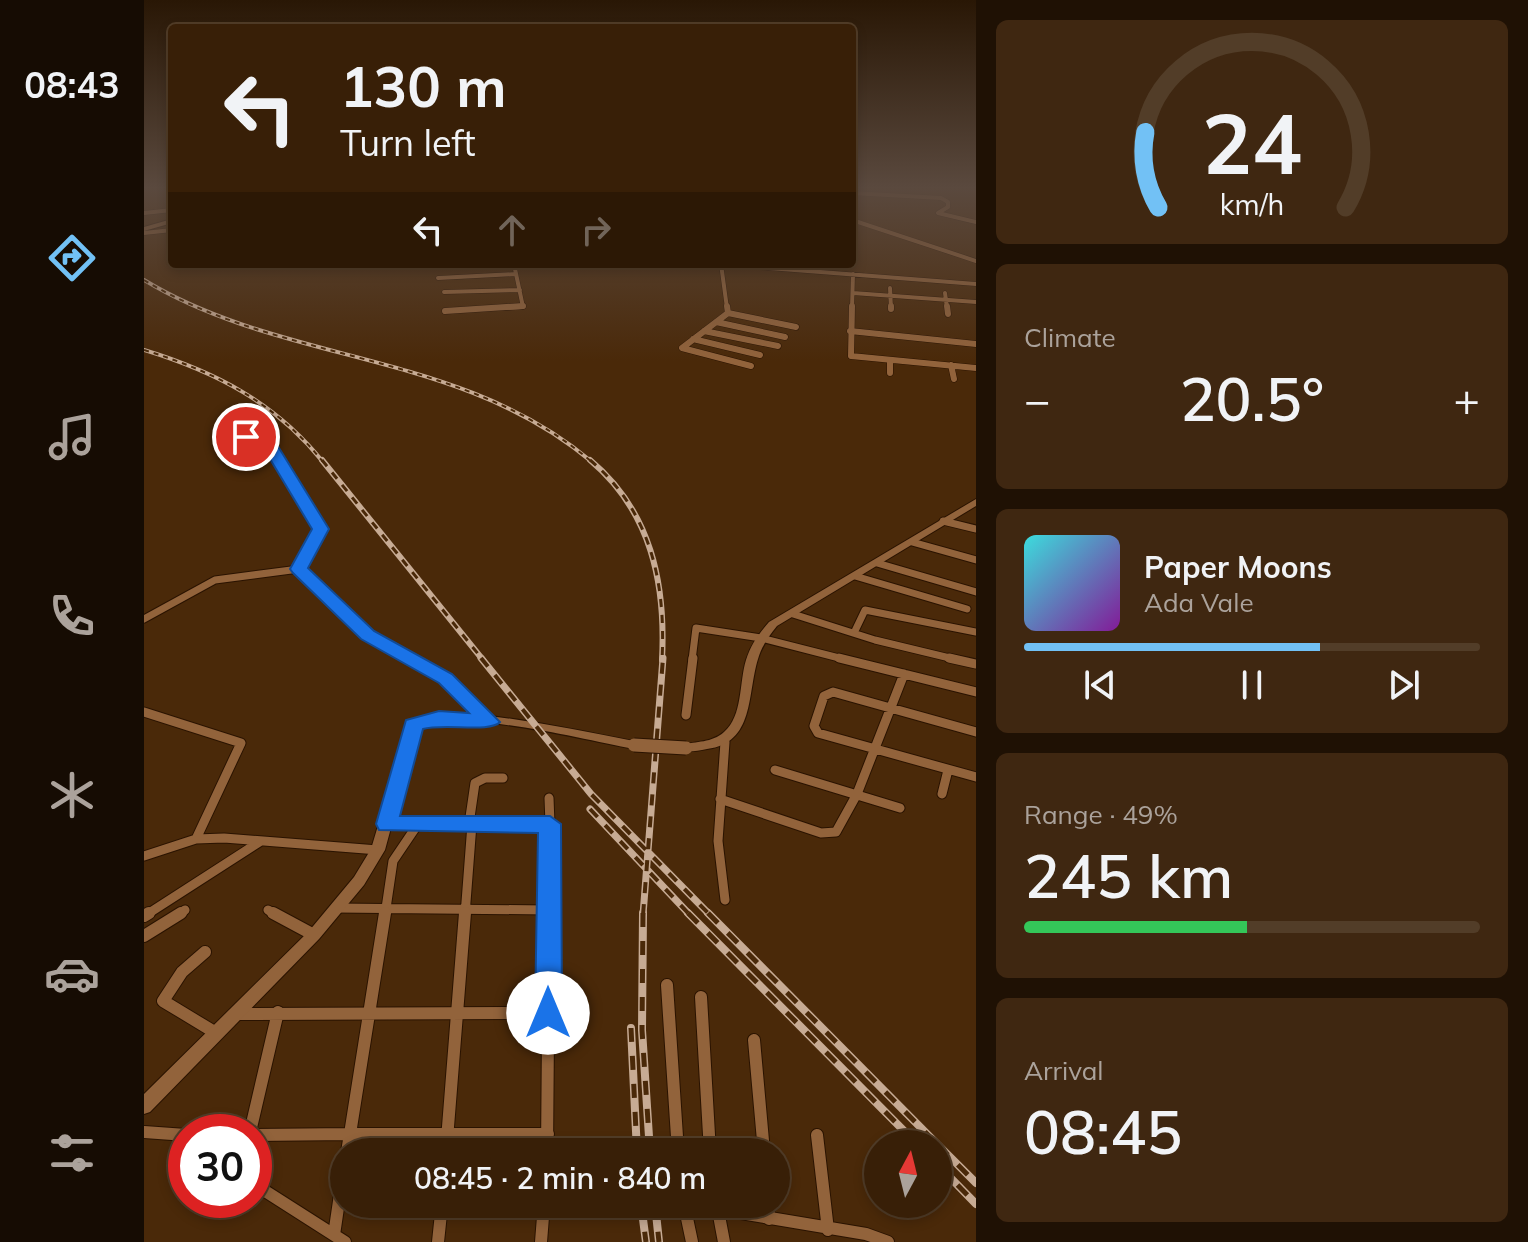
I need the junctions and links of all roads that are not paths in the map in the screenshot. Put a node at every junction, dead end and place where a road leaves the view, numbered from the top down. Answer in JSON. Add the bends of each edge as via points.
{"nodes":[{"id":1,"x":931,"y":246,"type":"edge"},
{"id":2,"x":976,"y":261,"type":"edge"},
{"id":3,"x":518,"y":268,"type":"edge"},
{"id":4,"x":720,"y":268,"type":"edge"},
{"id":5,"x":773,"y":268,"type":"edge"},
{"id":6,"x":516,"y":274,"type":"junction"},
{"id":7,"x":853,"y":274,"type":"junction"},
{"id":8,"x":438,"y":278,"type":"dead end"},
{"id":9,"x":976,"y":284,"type":"edge"},
{"id":10,"x":890,"y":288,"type":"dead end"},
{"id":11,"x":520,"y":290,"type":"junction"},
{"id":12,"x":444,"y":292,"type":"dead end"},
{"id":13,"x":853,"y":293,"type":"junction"},
{"id":14,"x":890,"y":296,"type":"junction"},
{"id":15,"x":946,"y":297,"type":"junction"},
{"id":16,"x":976,"y":302,"type":"edge"},
{"id":17,"x":891,"y":309,"type":"dead end"},
{"id":18,"x":445,"y":311,"type":"dead end"},
{"id":19,"x":728,"y":313,"type":"junction"},
{"id":20,"x":948,"y":314,"type":"dead end"},
{"id":21,"x":716,"y":322,"type":"junction"},
{"id":22,"x":796,"y":327,"type":"dead end"},
{"id":23,"x":704,"y":331,"type":"junction"},
{"id":24,"x":850,"y":331,"type":"junction"},
{"id":25,"x":785,"y":337,"type":"dead end"},
{"id":26,"x":693,"y":339,"type":"junction"},
{"id":27,"x":976,"y":344,"type":"edge"},
{"id":28,"x":778,"y":346,"type":"dead end"},
{"id":29,"x":760,"y":355,"type":"dead end"},
{"id":30,"x":890,"y":360,"type":"junction"},
{"id":31,"x":951,"y":365,"type":"junction"},
{"id":32,"x":751,"y":366,"type":"dead end"},
{"id":33,"x":976,"y":368,"type":"edge"},
{"id":34,"x":890,"y":373,"type":"dead end"},
{"id":35,"x":954,"y":379,"type":"dead end"},
{"id":36,"x":222,"y":427,"type":"dead end"},
{"id":37,"x":976,"y":502,"type":"edge"},
{"id":38,"x":943,"y":521,"type":"junction"},
{"id":39,"x":976,"y":529,"type":"edge"},
{"id":40,"x":912,"y":542,"type":"junction"},
{"id":41,"x":976,"y":560,"type":"edge"},
{"id":42,"x":877,"y":563,"type":"junction"},
{"id":43,"x":299,"y":569,"type":"junction"},
{"id":44,"x":855,"y":576,"type":"junction"},
{"id":45,"x":976,"y":592,"type":"edge"},
{"id":46,"x":967,"y":609,"type":"dead end"},
{"id":47,"x":793,"y":614,"type":"junction"},
{"id":48,"x":144,"y":619,"type":"edge"},
{"id":49,"x":976,"y":632,"type":"edge"},
{"id":50,"x":854,"y":633,"type":"junction"},
{"id":51,"x":761,"y":638,"type":"junction"},
{"id":52,"x":976,"y":662,"type":"edge"},
{"id":53,"x":904,"y":674,"type":"junction"},
{"id":54,"x":976,"y":692,"type":"edge"},
{"id":55,"x":891,"y":709,"type":"junction"},
{"id":56,"x":144,"y":712,"type":"edge"},
{"id":57,"x":686,"y":715,"type":"dead end"},
{"id":58,"x":490,"y":722,"type":"junction"},
{"id":59,"x":976,"y":732,"type":"edge"},
{"id":60,"x":725,"y":742,"type":"junction"},
{"id":61,"x":874,"y":749,"type":"junction"},
{"id":62,"x":775,"y":770,"type":"dead end"},
{"id":63,"x":948,"y":770,"type":"junction"},
{"id":64,"x":976,"y":777,"type":"edge"},
{"id":65,"x":503,"y":778,"type":"dead end"},
{"id":66,"x":857,"y":794,"type":"junction"},
{"id":67,"x":942,"y":794,"type":"dead end"},
{"id":68,"x":549,"y":798,"type":"dead end"},
{"id":69,"x":720,"y":799,"type":"junction"},
{"id":70,"x":900,"y":808,"type":"dead end"},
{"id":71,"x":387,"y":824,"type":"junction"},
{"id":72,"x":418,"y":824,"type":"junction"},
{"id":73,"x":471,"y":824,"type":"junction"},
{"id":74,"x":550,"y":824,"type":"junction"},
{"id":75,"x":196,"y":839,"type":"junction"},
{"id":76,"x":261,"y":841,"type":"junction"},
{"id":77,"x":378,"y":850,"type":"junction"},
{"id":78,"x":144,"y":856,"type":"edge"},
{"id":79,"x":725,"y":900,"type":"dead end"},
{"id":80,"x":334,"y":908,"type":"junction"},
{"id":81,"x":185,"y":910,"type":"dead end"},
{"id":82,"x":268,"y":910,"type":"dead end"},
{"id":83,"x":383,"y":910,"type":"junction"},
{"id":84,"x":467,"y":910,"type":"junction"},
{"id":85,"x":548,"y":910,"type":"junction"},
{"id":86,"x":144,"y":916,"type":"edge"},
{"id":87,"x":314,"y":935,"type":"junction"},
{"id":88,"x":144,"y":936,"type":"edge"},
{"id":89,"x":205,"y":952,"type":"dead end"},
{"id":90,"x":667,"y":985,"type":"dead end"},
{"id":91,"x":701,"y":997,"type":"dead end"},
{"id":92,"x":278,"y":1012,"type":"junction"},
{"id":93,"x":367,"y":1013,"type":"junction"},
{"id":94,"x":458,"y":1013,"type":"junction"},
{"id":95,"x":548,"y":1013,"type":"junction"},
{"id":96,"x":236,"y":1014,"type":"junction"},
{"id":97,"x":216,"y":1033,"type":"junction"},
{"id":98,"x":754,"y":1040,"type":"dead end"},
{"id":99,"x":144,"y":1106,"type":"edge"},
{"id":100,"x":256,"y":1114,"type":"edge"},
{"id":101,"x":144,"y":1132,"type":"edge"},
{"id":102,"x":448,"y":1133,"type":"junction"},
{"id":103,"x":168,"y":1134,"type":"edge"},
{"id":104,"x":272,"y":1134,"type":"edge"},
{"id":105,"x":350,"y":1134,"type":"junction"},
{"id":106,"x":548,"y":1134,"type":"junction"},
{"id":107,"x":817,"y":1135,"type":"dead end"},
{"id":108,"x":349,"y":1138,"type":"edge"},
{"id":109,"x":447,"y":1138,"type":"edge"},
{"id":110,"x":548,"y":1138,"type":"edge"},
{"id":111,"x":677,"y":1138,"type":"edge"},
{"id":112,"x":709,"y":1138,"type":"edge"},
{"id":113,"x":763,"y":1138,"type":"edge"},
{"id":114,"x":272,"y":1196,"type":"edge"},
{"id":115,"x":341,"y":1218,"type":"edge"},
{"id":116,"x":441,"y":1218,"type":"edge"},
{"id":117,"x":543,"y":1218,"type":"edge"},
{"id":118,"x":687,"y":1218,"type":"edge"},
{"id":119,"x":719,"y":1218,"type":"edge"},
{"id":120,"x":765,"y":1218,"type":"edge"},
{"id":121,"x":769,"y":1219,"type":"joint"},
{"id":122,"x":828,"y":1230,"type":"junction"},
{"id":123,"x":340,"y":1239,"type":"edge"},
{"id":124,"x":438,"y":1242,"type":"edge"},
{"id":125,"x":541,"y":1242,"type":"edge"},
{"id":126,"x":692,"y":1242,"type":"edge"},
{"id":127,"x":724,"y":1242,"type":"edge"},
{"id":128,"x":888,"y":1242,"type":"edge"}],
"edges":[{"from":1,"to":2,"type":"street"},
{"from":3,"to":6,"type":"street"},
{"from":4,"to":19,"type":"street"},
{"from":5,"to":7,"type":"street"},
{"from":6,"to":8,"type":"street"},
{"from":6,"to":11,"type":"street"},
{"from":7,"to":9,"type":"street"},
{"from":7,"to":13,"type":"street"},
{"from":10,"to":14,"type":"street"},
{"from":11,"to":12,"type":"street"},
{"from":11,"to":18,"type":"street","via":[[520,309]]},
{"from":13,"to":14,"type":"street"},
{"from":13,"to":24,"type":"street"},
{"from":14,"to":15,"type":"street"},
{"from":14,"to":17,"type":"street"},
{"from":15,"to":16,"type":"street"},
{"from":15,"to":20,"type":"street"},
{"from":19,"to":21,"type":"street"},
{"from":19,"to":22,"type":"street"},
{"from":21,"to":23,"type":"street"},
{"from":21,"to":25,"type":"street"},
{"from":23,"to":26,"type":"street"},
{"from":23,"to":28,"type":"street"},
{"from":24,"to":27,"type":"street"},
{"from":24,"to":30,"type":"street","via":[[851,356]]},
{"from":26,"to":29,"type":"street"},
{"from":26,"to":32,"type":"street","via":[[683,349]]},
{"from":30,"to":31,"type":"street"},
{"from":30,"to":34,"type":"street"},
{"from":31,"to":33,"type":"street"},
{"from":31,"to":35,"type":"street"},
{"from":36,"to":43,"type":"street","via":[[270,446],[320,529]]},
{"from":37,"to":38,"type":"street"},
{"from":38,"to":39,"type":"street"},
{"from":38,"to":40,"type":"street"},
{"from":40,"to":41,"type":"street"},
{"from":40,"to":42,"type":"street"},
{"from":42,"to":44,"type":"street"},
{"from":42,"to":45,"type":"street"},
{"from":43,"to":48,"type":"street","via":[[215,580]]},
{"from":43,"to":58,"type":"street","via":[[368,635],[446,678]]},
{"from":44,"to":46,"type":"street"},
{"from":44,"to":47,"type":"street"},
{"from":47,"to":50,"type":"street"},
{"from":47,"to":51,"type":"street"},
{"from":49,"to":50,"type":"street","via":[[865,610]]},
{"from":50,"to":52,"type":"street"},
{"from":51,"to":53,"type":"street"},
{"from":51,"to":57,"type":"street","via":[[696,628]]},
{"from":51,"to":60,"type":"street","via":[[750,666],[743,712]]},
{"from":53,"to":54,"type":"street"},
{"from":53,"to":55,"type":"street"},
{"from":55,"to":59,"type":"street"},
{"from":55,"to":61,"type":"street"},
{"from":55,"to":61,"type":"street","via":[[842,693],[827,693],[822,701],[814,726],[818,733]]},
{"from":56,"to":75,"type":"street","via":[[241,743]]},
{"from":58,"to":60,"type":"street","bridge":true,"via":[[567,729],[634,745],[686,748]]},
{"from":58,"to":71,"type":"street","via":[[439,717],[413,725]]},
{"from":60,"to":69,"type":"street"},
{"from":61,"to":63,"type":"street"},
{"from":61,"to":66,"type":"street"},
{"from":62,"to":66,"type":"street"},
{"from":63,"to":64,"type":"street"},
{"from":63,"to":67,"type":"street"},
{"from":65,"to":73,"type":"street","via":[[475,783]]},
{"from":66,"to":69,"type":"street","via":[[832,833]]},
{"from":66,"to":70,"type":"street"},
{"from":68,"to":74,"type":"street"},
{"from":69,"to":79,"type":"street","via":[[719,875]]},
{"from":71,"to":72,"type":"street"},
{"from":71,"to":77,"type":"street"},
{"from":72,"to":73,"type":"street"},
{"from":72,"to":83,"type":"street","via":[[396,853]]},
{"from":73,"to":74,"type":"street"},
{"from":73,"to":84,"type":"street"},
{"from":74,"to":85,"type":"street"},
{"from":75,"to":76,"type":"street"},
{"from":75,"to":78,"type":"street"},
{"from":76,"to":77,"type":"street"},
{"from":76,"to":86,"type":"street"},
{"from":77,"to":80,"type":"street"},
{"from":80,"to":83,"type":"street"},
{"from":80,"to":87,"type":"street"},
{"from":81,"to":88,"type":"street"},
{"from":82,"to":87,"type":"street"},
{"from":83,"to":84,"type":"street"},
{"from":83,"to":93,"type":"street"},
{"from":84,"to":85,"type":"street"},
{"from":84,"to":94,"type":"street"},
{"from":85,"to":95,"type":"street"},
{"from":87,"to":96,"type":"street"},
{"from":89,"to":97,"type":"street","via":[[182,972],[163,1001]]},
{"from":90,"to":111,"type":"street"},
{"from":91,"to":112,"type":"street"},
{"from":92,"to":93,"type":"street"},
{"from":92,"to":96,"type":"street"},
{"from":92,"to":100,"type":"street"},
{"from":93,"to":94,"type":"street"},
{"from":93,"to":105,"type":"street"},
{"from":94,"to":95,"type":"street"},
{"from":94,"to":102,"type":"street"},
{"from":95,"to":106,"type":"street"},
{"from":96,"to":97,"type":"street"},
{"from":97,"to":99,"type":"street"},
{"from":98,"to":113,"type":"street"},
{"from":101,"to":103,"type":"street"},
{"from":102,"to":105,"type":"street"},
{"from":102,"to":106,"type":"street"},
{"from":102,"to":109,"type":"street"},
{"from":104,"to":105,"type":"street"},
{"from":105,"to":108,"type":"street"},
{"from":106,"to":110,"type":"street"},
{"from":107,"to":122,"type":"street"},
{"from":114,"to":123,"type":"street"},
{"from":115,"to":123,"type":"street"},
{"from":116,"to":124,"type":"street"},
{"from":117,"to":125,"type":"street"},
{"from":118,"to":126,"type":"street"},
{"from":119,"to":127,"type":"street"},
{"from":120,"to":121,"type":"street"},
{"from":121,"to":122,"type":"street"},
{"from":122,"to":128,"type":"street"}]}
